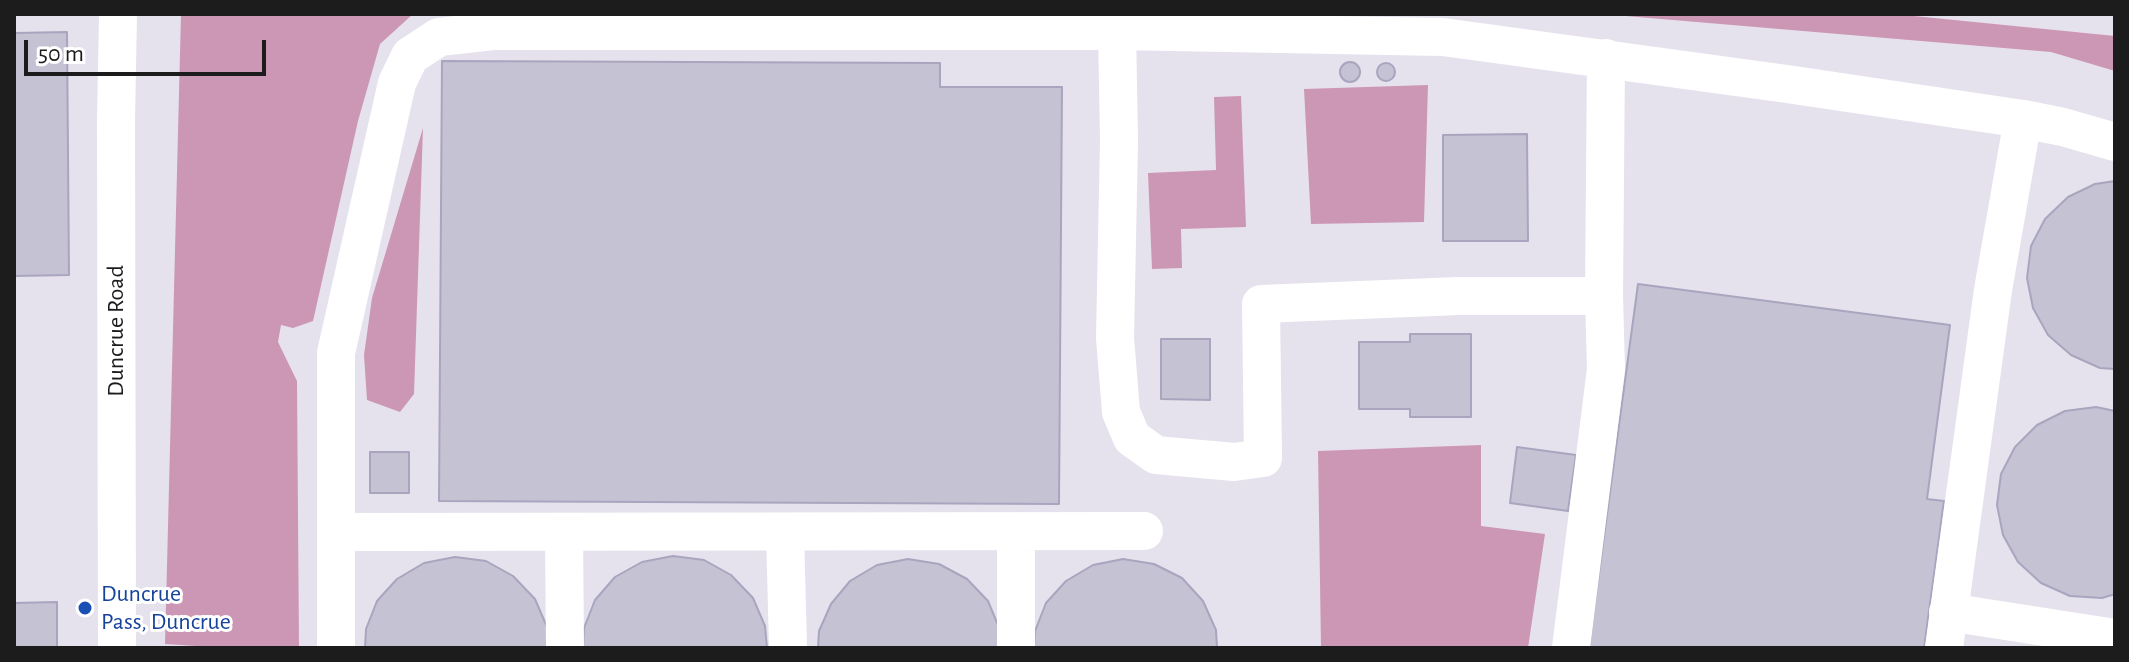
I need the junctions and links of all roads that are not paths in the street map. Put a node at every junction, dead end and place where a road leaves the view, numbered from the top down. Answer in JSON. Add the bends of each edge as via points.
{"nodes":[{"id":1,"x":118,"y":14,"type":"edge"},
{"id":2,"x":1117,"y":31,"type":"junction"},
{"id":3,"x":1606,"y":58,"type":"junction"},
{"id":4,"x":2023,"y":119,"type":"junction"},
{"id":5,"x":2115,"y":142,"type":"edge"},
{"id":6,"x":1604,"y":296,"type":"junction"},
{"id":7,"x":1144,"y":531,"type":"dead end"},
{"id":8,"x":337,"y":532,"type":"junction"},
{"id":9,"x":564,"y":532,"type":"junction"},
{"id":10,"x":785,"y":532,"type":"junction"},
{"id":11,"x":1016,"y":532,"type":"junction"},
{"id":12,"x":1946,"y":630,"type":"edge"},
{"id":13,"x":2115,"y":638,"type":"edge"},
{"id":14,"x":117,"y":648,"type":"edge"},
{"id":15,"x":336,"y":648,"type":"edge"},
{"id":16,"x":565,"y":648,"type":"edge"},
{"id":17,"x":788,"y":648,"type":"edge"},
{"id":18,"x":1016,"y":648,"type":"edge"},
{"id":19,"x":1571,"y":648,"type":"edge"}],
"edges":[{"from":1,"to":14,"type":"street","name":"Duncrue Road"},
{"from":2,"to":3,"type":"street","via":[[1443,37]]},
{"from":2,"to":6,"type":"street","via":[[1115,338],[1121,412],[1132,438],[1156,455],[1234,462],[1263,458],[1261,304]]},
{"from":2,"to":8,"type":"street","via":[[493,31],[439,37],[410,56],[397,83],[336,353]]},
{"from":3,"to":4,"type":"street"},
{"from":3,"to":6,"type":"street"},
{"from":4,"to":5,"type":"street"},
{"from":4,"to":12,"type":"street","via":[[1993,290]]},
{"from":6,"to":19,"type":"street","via":[[1606,369]]},
{"from":7,"to":11,"type":"street"},
{"from":8,"to":9,"type":"street"},
{"from":8,"to":15,"type":"street"},
{"from":9,"to":10,"type":"street"},
{"from":9,"to":16,"type":"street"},
{"from":10,"to":11,"type":"street"},
{"from":10,"to":17,"type":"street"},
{"from":11,"to":18,"type":"street"},
{"from":12,"to":13,"type":"street"}]}
